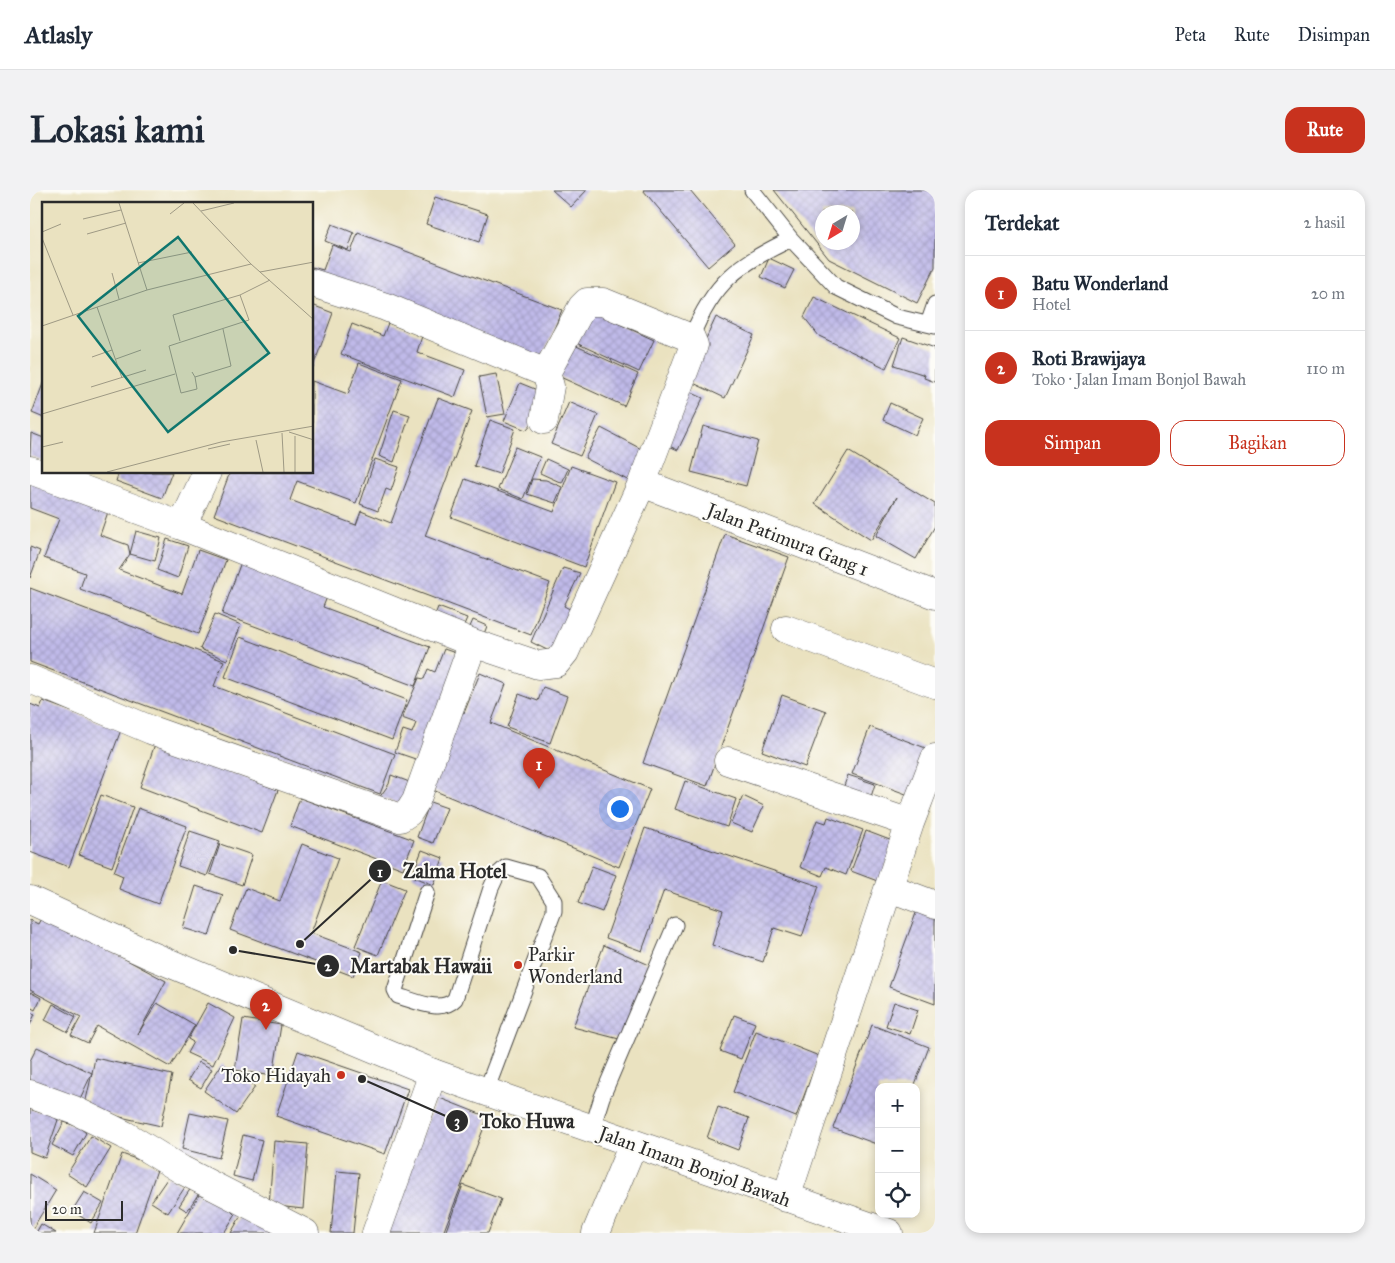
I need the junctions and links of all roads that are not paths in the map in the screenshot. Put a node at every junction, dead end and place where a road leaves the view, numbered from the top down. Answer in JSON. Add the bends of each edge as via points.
{"nodes":[{"id":1,"x":752,"y":190,"type":"edge"},
{"id":2,"x":791,"y":239,"type":"junction"},
{"id":3,"x":314,"y":284,"type":"edge"},
{"id":4,"x":935,"y":304,"type":"edge"},
{"id":5,"x":931,"y":325,"type":"edge"},
{"id":6,"x":694,"y":333,"type":"junction"},
{"id":7,"x":546,"y":374,"type":"junction"},
{"id":8,"x":544,"y":420,"type":"dead end"},
{"id":9,"x":30,"y":470,"type":"edge"},
{"id":10,"x":206,"y":474,"type":"edge"},
{"id":11,"x":642,"y":483,"type":"junction"},
{"id":12,"x":182,"y":526,"type":"junction"},
{"id":13,"x":935,"y":595,"type":"edge"},
{"id":14,"x":786,"y":629,"type":"dead end"},
{"id":15,"x":473,"y":643,"type":"junction"},
{"id":16,"x":30,"y":679,"type":"edge"},
{"id":17,"x":935,"y":684,"type":"edge"},
{"id":18,"x":935,"y":758,"type":"edge"},
{"id":19,"x":728,"y":761,"type":"dead end"},
{"id":20,"x":910,"y":823,"type":"junction"},
{"id":21,"x":890,"y":888,"type":"junction"},
{"id":22,"x":428,"y":892,"type":"dead end"},
{"id":23,"x":30,"y":900,"type":"edge"},
{"id":24,"x":935,"y":905,"type":"edge"},
{"id":25,"x":675,"y":925,"type":"dead end"},
{"id":26,"x":433,"y":1073,"type":"junction"},
{"id":27,"x":486,"y":1091,"type":"junction"},
{"id":28,"x":30,"y":1094,"type":"edge"},
{"id":29,"x":592,"y":1129,"type":"junction"},
{"id":30,"x":633,"y":1144,"type":"junction"},
{"id":31,"x":786,"y":1198,"type":"junction"},
{"id":32,"x":305,"y":1233,"type":"edge"},
{"id":33,"x":376,"y":1233,"type":"edge"},
{"id":34,"x":596,"y":1233,"type":"edge"},
{"id":35,"x":890,"y":1233,"type":"edge"}],
"edges":[{"from":1,"to":2,"type":"lane"},
{"from":2,"to":5,"type":"lane","via":[[836,287],[898,317]]},
{"from":2,"to":6,"type":"lane","via":[[753,257],[719,286]]},
{"from":3,"to":7,"type":"street","via":[[386,307]]},
{"from":4,"to":5,"type":"lane"},
{"from":6,"to":7,"type":"street","via":[[603,302],[588,302],[563,339]]},
{"from":6,"to":11,"type":"street","via":[[694,345]]},
{"from":7,"to":8,"type":"street","via":[[550,386]]},
{"from":9,"to":12,"type":"street"},
{"from":10,"to":12,"type":"street"},
{"from":11,"to":13,"type":"street","name":"Jalan Patimura Gang 1"},
{"from":11,"to":15,"type":"street","via":[[565,652],[556,663],[538,665]]},
{"from":12,"to":15,"type":"street"},
{"from":14,"to":17,"type":"street"},
{"from":15,"to":16,"type":"street","via":[[416,801],[400,818],[150,730]]},
{"from":18,"to":20,"type":"street"},
{"from":19,"to":20,"type":"street"},
{"from":20,"to":21,"type":"street"},
{"from":21,"to":24,"type":"street"},
{"from":21,"to":31,"type":"street"},
{"from":22,"to":27,"type":"lane","via":[[395,990],[398,996],[438,1007],[449,1006],[455,999],[491,888],[506,866],[538,876],[554,900],[554,911]]},
{"from":23,"to":26,"type":"street","name":"Jalan Imam Bonjol Bawah","via":[[150,955]]},
{"from":25,"to":29,"type":"lane","via":[[602,1097]]},
{"from":26,"to":27,"type":"street","name":"Jalan Imam Bonjol Bawah"},
{"from":26,"to":33,"type":"street"},
{"from":27,"to":29,"type":"street","name":"Jalan Imam Bonjol Bawah"},
{"from":28,"to":32,"type":"street","via":[[74,1110],[125,1135],[182,1170]]},
{"from":29,"to":30,"type":"street","name":"Jalan Imam Bonjol Bawah"},
{"from":30,"to":31,"type":"street","name":"Jalan Imam Bonjol Bawah"},
{"from":30,"to":34,"type":"street"},
{"from":31,"to":35,"type":"street","name":"Jalan Imam Bonjol Bawah"}]}
